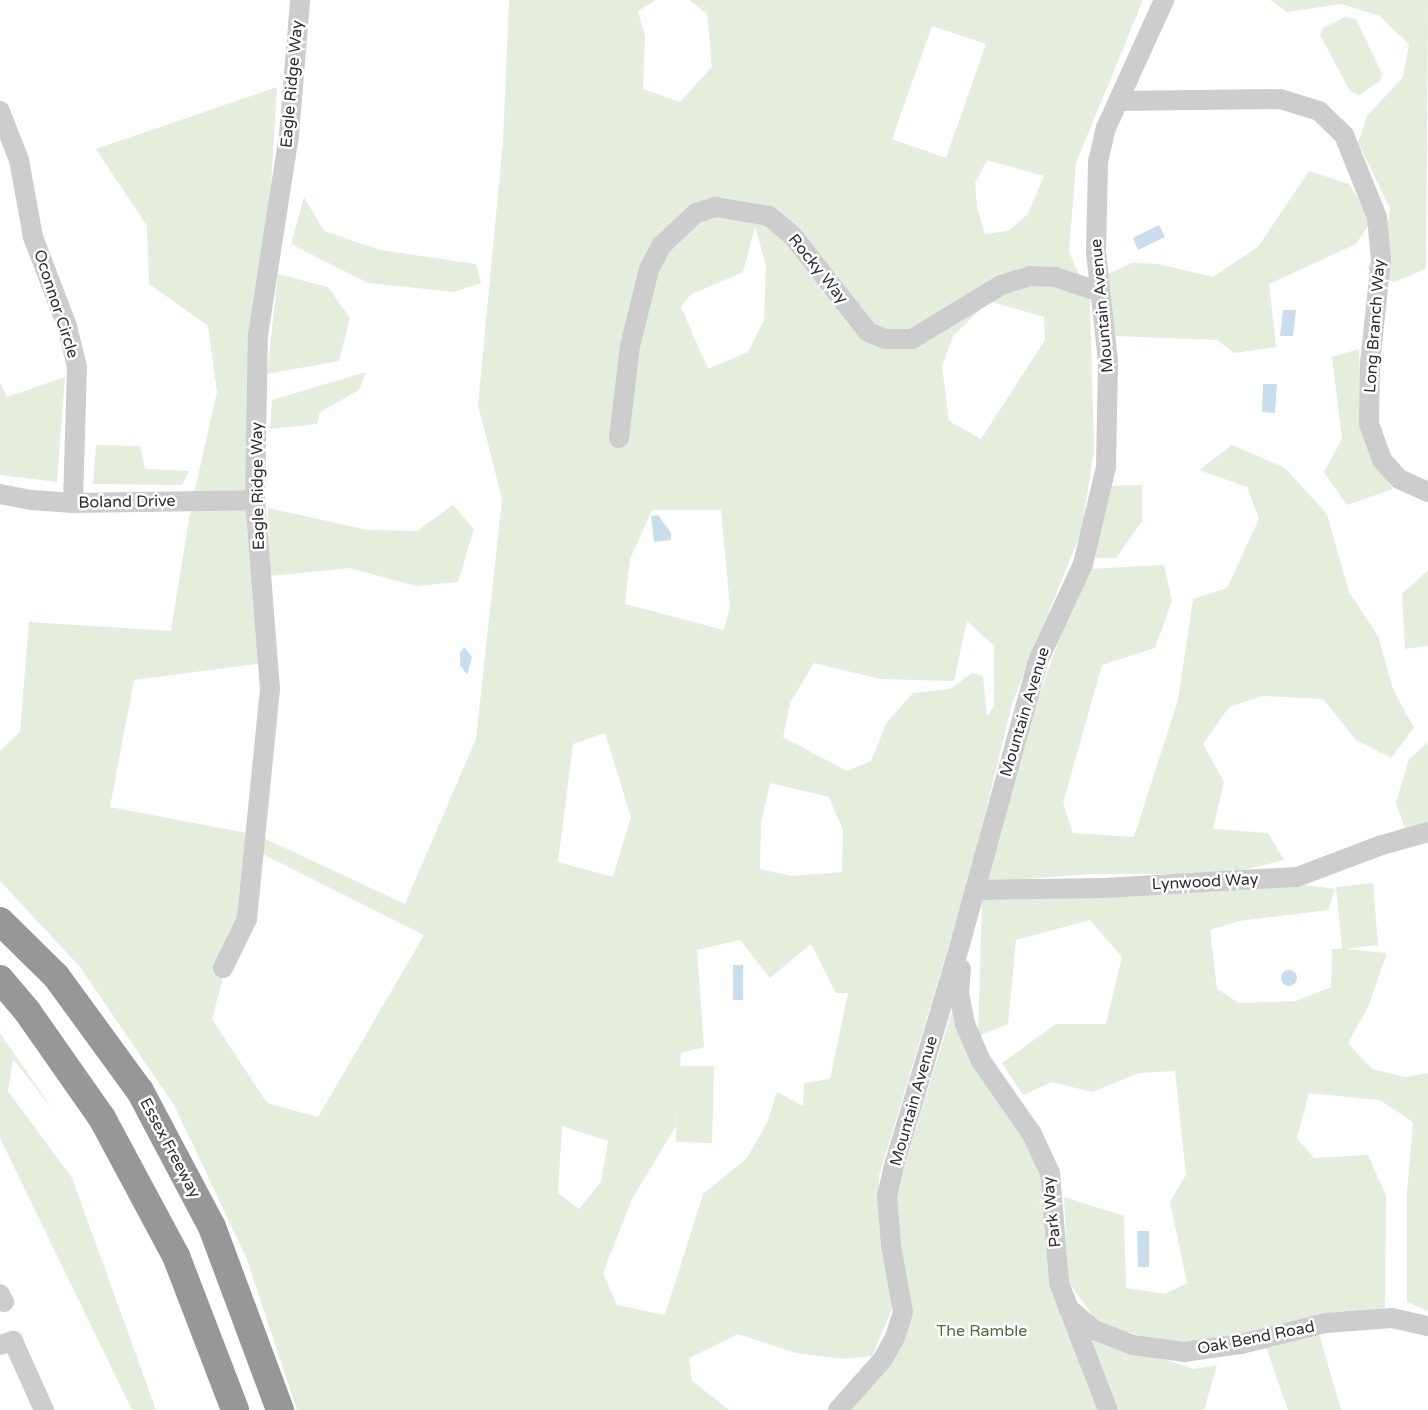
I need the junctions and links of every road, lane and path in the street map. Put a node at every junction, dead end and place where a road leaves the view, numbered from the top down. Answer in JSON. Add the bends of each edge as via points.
{"nodes":[{"id":1,"x":300,"y":0,"type":"edge"},
{"id":2,"x":1164,"y":0,"type":"edge"},
{"id":3,"x":1118,"y":101,"type":"junction"},
{"id":4,"x":0,"y":111,"type":"edge"},
{"id":5,"x":1100,"y":292,"type":"junction"},
{"id":6,"x":620,"y":438,"type":"dead end"},
{"id":7,"x":1428,"y":492,"type":"edge"},
{"id":8,"x":0,"y":494,"type":"edge"},
{"id":9,"x":256,"y":500,"type":"junction"},
{"id":10,"x":74,"y":503,"type":"junction"},
{"id":11,"x":1428,"y":832,"type":"edge"},
{"id":12,"x":975,"y":890,"type":"junction"},
{"id":13,"x":0,"y":921,"type":"edge"},
{"id":14,"x":962,"y":938,"type":"junction"},
{"id":15,"x":223,"y":968,"type":"dead end"},
{"id":16,"x":0,"y":978,"type":"edge"},
{"id":17,"x":0,"y":1008,"type":"edge"},
{"id":18,"x":65,"y":1067,"type":"junction"},
{"id":19,"x":1065,"y":1305,"type":"junction"},
{"id":20,"x":1428,"y":1326,"type":"edge"},
{"id":21,"x":0,"y":1345,"type":"edge"},
{"id":22,"x":44,"y":1410,"type":"edge"},
{"id":23,"x":235,"y":1410,"type":"edge"},
{"id":24,"x":280,"y":1410,"type":"edge"},
{"id":25,"x":838,"y":1410,"type":"edge"},
{"id":26,"x":1108,"y":1410,"type":"edge"}],
"edges":[{"from":1,"to":9,"type":"street","name":"Eagle Ridge Way","via":[[289,135],[258,335]]},
{"from":2,"to":3,"type":"street","name":"Mountain Avenue"},
{"from":3,"to":5,"type":"street","name":"Mountain Avenue","via":[[1106,128],[1098,162],[1096,252]]},
{"from":3,"to":7,"type":"street","name":"Long Branch Way","via":[[1280,99],[1319,111],[1344,135],[1377,217],[1381,260],[1370,363],[1369,424],[1382,460],[1399,480]]},
{"from":4,"to":10,"type":"street","name":"Oconnor Circle","via":[[19,160],[33,237],[67,326],[77,367]]},
{"from":5,"to":6,"type":"street","name":"Rocky Way","via":[[1055,277],[1030,276],[1001,285],[912,339],[885,339],[868,332],[792,235],[769,216],[716,207],[696,213],[661,246],[649,269],[630,346]]},
{"from":5,"to":12,"type":"street","name":"Mountain Avenue","via":[[1108,361],[1106,467],[1083,564],[1038,661]]},
{"from":8,"to":10,"type":"street","name":"Boland Drive"},
{"from":9,"to":10,"type":"street","name":"Boland Drive"},
{"from":9,"to":15,"type":"street","name":"Eagle Ridge Way","via":[[270,689],[247,919]]},
{"from":11,"to":12,"type":"street","name":"Lynwood Way","via":[[1382,844],[1297,877],[1104,888]]},
{"from":12,"to":14,"type":"street","name":"Mountain Avenue"},
{"from":13,"to":24,"type":"highway","name":"Essex Freeway","via":[[56,976],[140,1090],[212,1227]]},
{"from":14,"to":19,"type":"street","name":"Park Way","via":[[959,993],[965,1024],[982,1061],[1032,1134],[1050,1173],[1059,1283]]},
{"from":14,"to":25,"type":"street","name":"Mountain Avenue","via":[[887,1196],[891,1245],[903,1312],[896,1337],[883,1359]]},
{"from":16,"to":18,"type":"highway"},
{"from":17,"to":18,"type":"highway"},
{"from":18,"to":23,"type":"highway","via":[[102,1118],[176,1256]]},
{"from":19,"to":20,"type":"street","name":"Oak Bend Road","via":[[1094,1330],[1133,1345],[1184,1352],[1241,1344],[1326,1323],[1392,1318]]},
{"from":19,"to":26,"type":"street","name":"Park Way"},
{"from":21,"to":22,"type":"street","via":[[13,1341]]}]}
